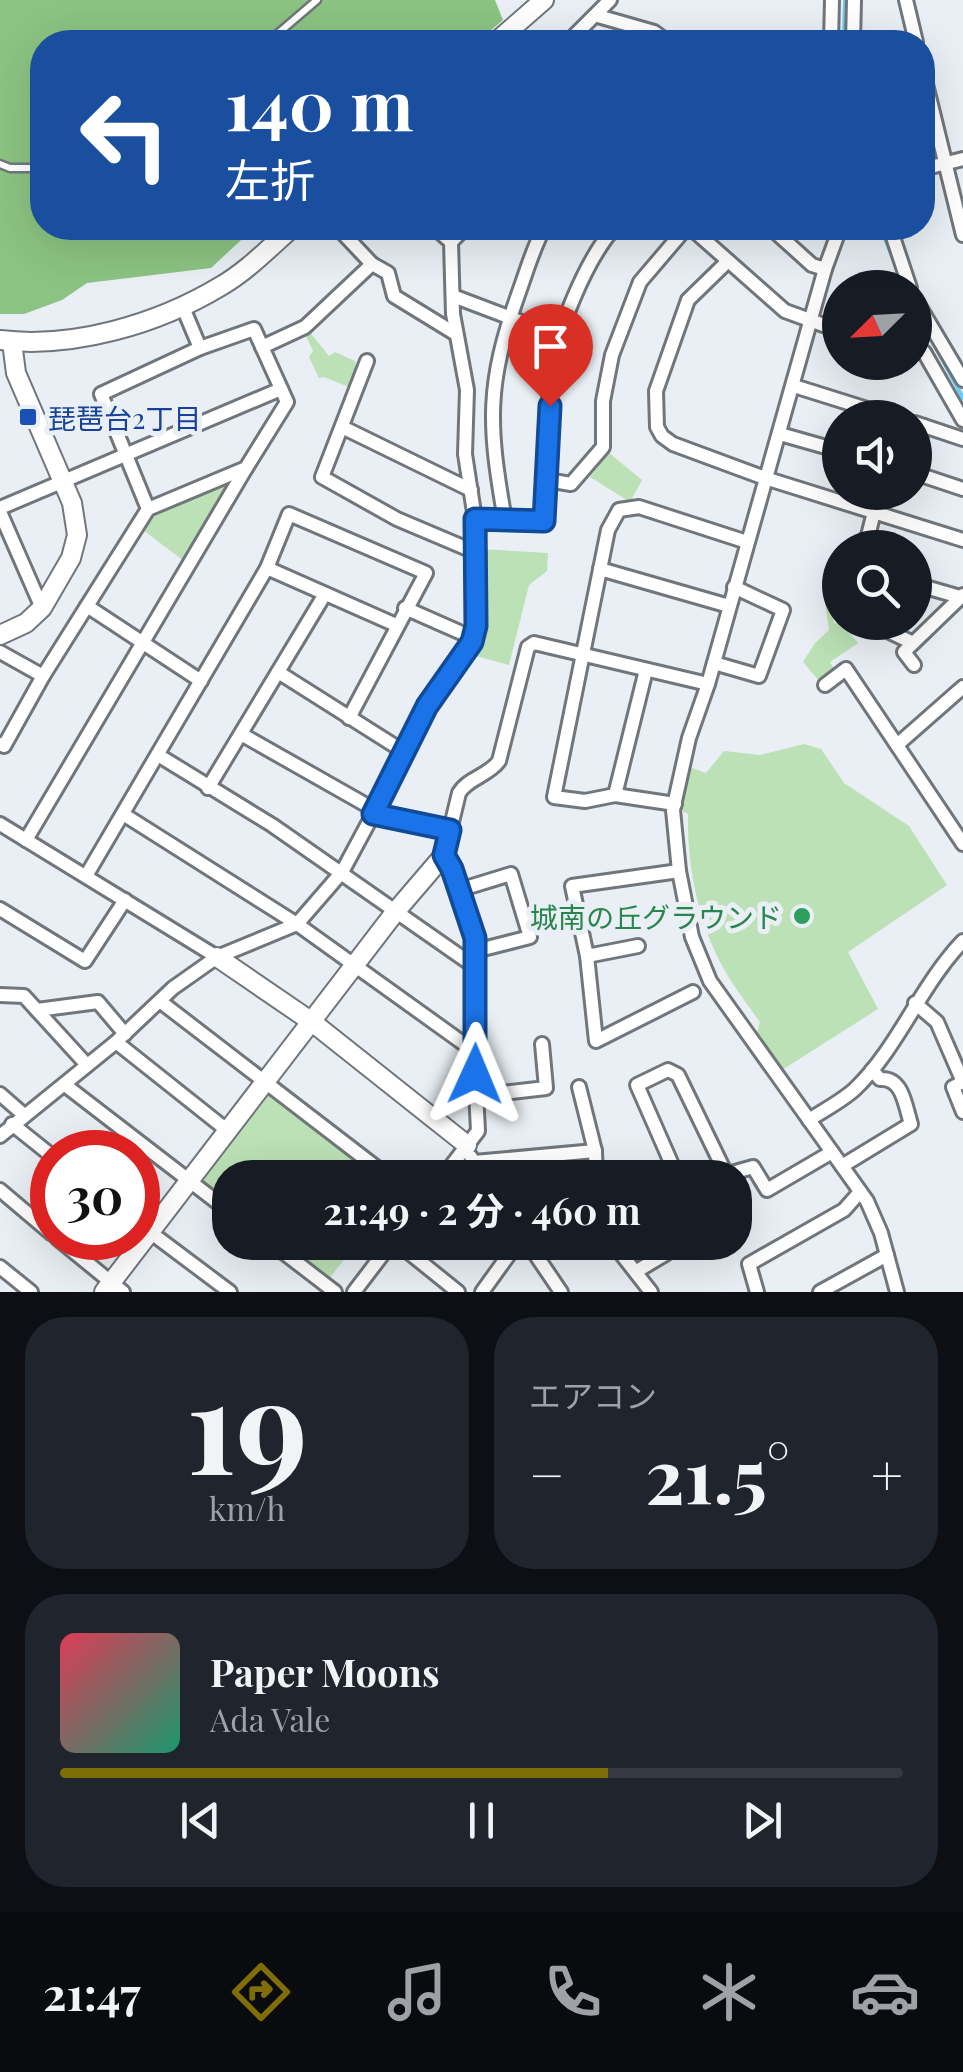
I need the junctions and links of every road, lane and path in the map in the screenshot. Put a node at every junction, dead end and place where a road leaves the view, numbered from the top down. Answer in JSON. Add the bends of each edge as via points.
{"nodes":[{"id":1,"x":317,"y":0,"type":"edge"},
{"id":2,"x":544,"y":0,"type":"edge"},
{"id":3,"x":610,"y":0,"type":"edge"},
{"id":4,"x":832,"y":0,"type":"edge"},
{"id":5,"x":854,"y":0,"type":"edge"},
{"id":6,"x":906,"y":0,"type":"edge"},
{"id":7,"x":598,"y":16,"type":"junction"},
{"id":8,"x":282,"y":30,"type":"edge"},
{"id":9,"x":510,"y":30,"type":"edge"},
{"id":10,"x":582,"y":30,"type":"edge"},
{"id":11,"x":647,"y":30,"type":"edge"},
{"id":12,"x":831,"y":30,"type":"edge"},
{"id":13,"x":853,"y":30,"type":"edge"},
{"id":14,"x":913,"y":30,"type":"edge"},
{"id":15,"x":935,"y":119,"type":"edge"},
{"id":16,"x":963,"y":159,"type":"edge"},
{"id":17,"x":946,"y":163,"type":"junction"},
{"id":18,"x":0,"y":164,"type":"edge"},
{"id":19,"x":935,"y":166,"type":"edge"},
{"id":20,"x":30,"y":168,"type":"edge"},
{"id":21,"x":963,"y":235,"type":"edge"},
{"id":22,"x":279,"y":240,"type":"edge"},
{"id":23,"x":349,"y":240,"type":"edge"},
{"id":24,"x":450,"y":240,"type":"edge"},
{"id":25,"x":539,"y":240,"type":"edge"},
{"id":26,"x":604,"y":240,"type":"edge"},
{"id":27,"x":677,"y":240,"type":"edge"},
{"id":28,"x":703,"y":240,"type":"edge"},
{"id":29,"x":784,"y":240,"type":"edge"},
{"id":30,"x":835,"y":240,"type":"edge"},
{"id":31,"x":894,"y":240,"type":"edge"},
{"id":32,"x":452,"y":242,"type":"joint"},
{"id":33,"x":728,"y":261,"type":"junction"},
{"id":34,"x":372,"y":264,"type":"junction"},
{"id":35,"x":825,"y":269,"type":"junction"},
{"id":36,"x":904,"y":270,"type":"edge"},
{"id":37,"x":453,"y":296,"type":"junction"},
{"id":38,"x":182,"y":306,"type":"junction"},
{"id":39,"x":510,"y":318,"type":"junction"},
{"id":40,"x":811,"y":323,"type":"junction"},
{"id":41,"x":822,"y":326,"type":"edge"},
{"id":42,"x":932,"y":328,"type":"edge"},
{"id":43,"x":456,"y":334,"type":"junction"},
{"id":44,"x":561,"y":338,"type":"junction"},
{"id":45,"x":6,"y":341,"type":"edge"},
{"id":46,"x":262,"y":346,"type":"junction"},
{"id":47,"x":200,"y":348,"type":"junction"},
{"id":48,"x":366,"y":361,"type":"dead end"},
{"id":49,"x":932,"y":366,"type":"edge"},
{"id":50,"x":963,"y":380,"type":"edge"},
{"id":51,"x":794,"y":386,"type":"junction"},
{"id":52,"x":281,"y":389,"type":"junction"},
{"id":53,"x":839,"y":400,"type":"edge"},
{"id":54,"x":963,"y":420,"type":"edge"},
{"id":55,"x":342,"y":426,"type":"junction"},
{"id":56,"x":932,"y":429,"type":"edge"},
{"id":57,"x":780,"y":434,"type":"junction"},
{"id":58,"x":963,"y":438,"type":"edge"},
{"id":59,"x":822,"y":447,"type":"edge"},
{"id":60,"x":124,"y":454,"type":"junction"},
{"id":61,"x":246,"y":468,"type":"junction"},
{"id":62,"x":765,"y":478,"type":"junction"},
{"id":63,"x":932,"y":479,"type":"edge"},
{"id":64,"x":548,"y":480,"type":"junction"},
{"id":65,"x":62,"y":482,"type":"junction"},
{"id":66,"x":963,"y":489,"type":"edge"},
{"id":67,"x":470,"y":490,"type":"junction"},
{"id":68,"x":822,"y":495,"type":"edge"},
{"id":69,"x":148,"y":508,"type":"junction"},
{"id":70,"x":0,"y":510,"type":"edge"},
{"id":71,"x":874,"y":510,"type":"joint"},
{"id":72,"x":475,"y":519,"type":"junction"},
{"id":73,"x":505,"y":520,"type":"junction"},
{"id":74,"x":869,"y":530,"type":"edge"},
{"id":75,"x":963,"y":540,"type":"edge"},
{"id":76,"x":747,"y":542,"type":"junction"},
{"id":77,"x":475,"y":552,"type":"junction"},
{"id":78,"x":267,"y":568,"type":"junction"},
{"id":79,"x":600,"y":569,"type":"junction"},
{"id":80,"x":734,"y":587,"type":"junction"},
{"id":81,"x":932,"y":588,"type":"edge"},
{"id":82,"x":325,"y":594,"type":"junction"},
{"id":83,"x":962,"y":596,"type":"edge"},
{"id":84,"x":87,"y":606,"type":"junction"},
{"id":85,"x":729,"y":606,"type":"junction"},
{"id":86,"x":42,"y":608,"type":"junction"},
{"id":87,"x":406,"y":608,"type":"junction"},
{"id":88,"x":396,"y":625,"type":"junction"},
{"id":89,"x":0,"y":635,"type":"edge"},
{"id":90,"x":473,"y":638,"type":"junction"},
{"id":91,"x":907,"y":640,"type":"edge"},
{"id":92,"x":144,"y":642,"type":"junction"},
{"id":93,"x":911,"y":642,"type":"junction"},
{"id":94,"x":0,"y":652,"type":"edge"},
{"id":95,"x":584,"y":655,"type":"junction"},
{"id":96,"x":714,"y":662,"type":"junction"},
{"id":97,"x":914,"y":665,"type":"dead end"},
{"id":98,"x":646,"y":670,"type":"junction"},
{"id":99,"x":278,"y":672,"type":"junction"},
{"id":100,"x":44,"y":676,"type":"junction"},
{"id":101,"x":202,"y":681,"type":"junction"},
{"id":102,"x":708,"y":684,"type":"junction"},
{"id":103,"x":825,"y":685,"type":"dead end"},
{"id":104,"x":963,"y":687,"type":"edge"},
{"id":105,"x":349,"y":718,"type":"junction"},
{"id":106,"x":241,"y":734,"type":"junction"},
{"id":107,"x":0,"y":744,"type":"edge"},
{"id":108,"x":897,"y":745,"type":"junction"},
{"id":109,"x":406,"y":754,"type":"junction"},
{"id":110,"x":158,"y":755,"type":"junction"},
{"id":111,"x":208,"y":788,"type":"junction"},
{"id":112,"x":614,"y":794,"type":"junction"},
{"id":113,"x":675,"y":804,"type":"junction"},
{"id":114,"x":374,"y":812,"type":"junction"},
{"id":115,"x":123,"y":814,"type":"junction"},
{"id":116,"x":0,"y":824,"type":"edge"},
{"id":117,"x":450,"y":830,"type":"junction"},
{"id":118,"x":26,"y":840,"type":"junction"},
{"id":119,"x":963,"y":844,"type":"edge"},
{"id":120,"x":444,"y":855,"type":"junction"},
{"id":121,"x":679,"y":871,"type":"junction"},
{"id":122,"x":342,"y":872,"type":"junction"},
{"id":123,"x":86,"y":876,"type":"junction"},
{"id":124,"x":459,"y":890,"type":"junction"},
{"id":125,"x":125,"y":900,"type":"junction"},
{"id":126,"x":0,"y":909,"type":"edge"},
{"id":127,"x":396,"y":911,"type":"junction"},
{"id":128,"x":297,"y":924,"type":"junction"},
{"id":129,"x":963,"y":941,"type":"edge"},
{"id":130,"x":638,"y":946,"type":"dead end"},
{"id":131,"x":218,"y":956,"type":"junction"},
{"id":132,"x":587,"y":956,"type":"junction"},
{"id":133,"x":474,"y":958,"type":"junction"},
{"id":134,"x":356,"y":967,"type":"junction"},
{"id":135,"x":693,"y":992,"type":"dead end"},
{"id":136,"x":0,"y":995,"type":"edge"},
{"id":137,"x":161,"y":1002,"type":"junction"},
{"id":138,"x":915,"y":1003,"type":"junction"},
{"id":139,"x":37,"y":1010,"type":"junction"},
{"id":140,"x":312,"y":1022,"type":"junction"},
{"id":141,"x":120,"y":1038,"type":"junction"},
{"id":142,"x":542,"y":1044,"type":"dead end"},
{"id":143,"x":474,"y":1051,"type":"junction"},
{"id":144,"x":87,"y":1065,"type":"junction"},
{"id":145,"x":872,"y":1070,"type":"junction"},
{"id":146,"x":266,"y":1082,"type":"junction"},
{"id":147,"x":963,"y":1082,"type":"edge"},
{"id":148,"x":64,"y":1085,"type":"junction"},
{"id":149,"x":579,"y":1086,"type":"dead end"},
{"id":150,"x":0,"y":1094,"type":"edge"},
{"id":151,"x":476,"y":1096,"type":"junction"},
{"id":152,"x":963,"y":1112,"type":"edge"},
{"id":153,"x":18,"y":1119,"type":"junction"},
{"id":154,"x":809,"y":1120,"type":"junction"},
{"id":155,"x":30,"y":1132,"type":"edge"},
{"id":156,"x":228,"y":1132,"type":"junction"},
{"id":157,"x":0,"y":1136,"type":"edge"},
{"id":158,"x":595,"y":1151,"type":"junction"},
{"id":159,"x":832,"y":1152,"type":"junction"},
{"id":160,"x":470,"y":1154,"type":"junction"},
{"id":161,"x":367,"y":1160,"type":"edge"},
{"id":162,"x":463,"y":1160,"type":"edge"},
{"id":163,"x":473,"y":1160,"type":"edge"},
{"id":164,"x":595,"y":1160,"type":"edge"},
{"id":165,"x":670,"y":1160,"type":"edge"},
{"id":166,"x":715,"y":1160,"type":"edge"},
{"id":167,"x":842,"y":1166,"type":"junction"},
{"id":168,"x":752,"y":1167,"type":"edge"},
{"id":169,"x":190,"y":1181,"type":"junction"},
{"id":170,"x":0,"y":1190,"type":"edge"},
{"id":171,"x":860,"y":1192,"type":"junction"},
{"id":172,"x":212,"y":1198,"type":"edge"},
{"id":173,"x":160,"y":1212,"type":"edge"},
{"id":174,"x":30,"y":1215,"type":"edge"},
{"id":175,"x":160,"y":1240,"type":"edge"},
{"id":176,"x":887,"y":1254,"type":"junction"},
{"id":177,"x":81,"y":1260,"type":"edge"},
{"id":178,"x":128,"y":1260,"type":"edge"},
{"id":179,"x":293,"y":1260,"type":"edge"},
{"id":180,"x":380,"y":1260,"type":"edge"},
{"id":181,"x":417,"y":1260,"type":"edge"},
{"id":182,"x":502,"y":1260,"type":"edge"},
{"id":183,"x":539,"y":1260,"type":"edge"},
{"id":184,"x":627,"y":1260,"type":"edge"},
{"id":185,"x":654,"y":1260,"type":"edge"},
{"id":186,"x":0,"y":1267,"type":"edge"},
{"id":187,"x":637,"y":1271,"type":"junction"},
{"id":188,"x":113,"y":1289,"type":"edge"},
{"id":189,"x":31,"y":1292,"type":"edge"},
{"id":190,"x":230,"y":1292,"type":"edge"},
{"id":191,"x":335,"y":1292,"type":"edge"},
{"id":192,"x":354,"y":1292,"type":"edge"},
{"id":193,"x":458,"y":1292,"type":"edge"},
{"id":194,"x":482,"y":1292,"type":"edge"},
{"id":195,"x":560,"y":1292,"type":"edge"},
{"id":196,"x":651,"y":1292,"type":"edge"},
{"id":197,"x":757,"y":1292,"type":"edge"},
{"id":198,"x":820,"y":1292,"type":"edge"},
{"id":199,"x":897,"y":1292,"type":"edge"}],
"edges":[{"from":1,"to":8,"type":"lane"},
{"from":2,"to":9,"type":"street"},
{"from":3,"to":7,"type":"street"},
{"from":4,"to":12,"type":"street"},
{"from":5,"to":13,"type":"street"},
{"from":6,"to":14,"type":"street"},
{"from":7,"to":10,"type":"street"},
{"from":7,"to":11,"type":"street"},
{"from":15,"to":17,"type":"street"},
{"from":16,"to":17,"type":"street"},
{"from":17,"to":19,"type":"street"},
{"from":17,"to":21,"type":"street"},
{"from":18,"to":20,"type":"lane"},
{"from":22,"to":38,"type":"street","via":[[220,287]]},
{"from":23,"to":34,"type":"street"},
{"from":24,"to":32,"type":"street"},
{"from":25,"to":39,"type":"street"},
{"from":26,"to":44,"type":"street"},
{"from":27,"to":64,"type":"street","via":[[640,282],[612,355],[602,401],[603,447],[571,484]]},
{"from":28,"to":33,"type":"street"},
{"from":29,"to":35,"type":"street","via":[[812,266]]},
{"from":30,"to":35,"type":"street"},
{"from":31,"to":36,"type":"street"},
{"from":32,"to":37,"type":"street"},
{"from":33,"to":40,"type":"street","via":[[785,311]]},
{"from":33,"to":62,"type":"street","via":[[688,300],[656,391],[657,427],[674,444]]},
{"from":34,"to":43,"type":"street","via":[[388,273],[394,296]]},
{"from":34,"to":46,"type":"street","via":[[305,328]]},
{"from":35,"to":40,"type":"street"},
{"from":37,"to":39,"type":"street"},
{"from":37,"to":43,"type":"street"},
{"from":38,"to":45,"type":"street","via":[[76,339]]},
{"from":38,"to":47,"type":"street"},
{"from":39,"to":44,"type":"street"},
{"from":39,"to":73,"type":"street","via":[[491,404]]},
{"from":40,"to":41,"type":"street"},
{"from":40,"to":51,"type":"street"},
{"from":42,"to":50,"type":"street"},
{"from":43,"to":67,"type":"street","via":[[467,390]]},
{"from":44,"to":64,"type":"street","via":[[552,370]]},
{"from":45,"to":65,"type":"street"},
{"from":46,"to":47,"type":"street","via":[[254,328]]},
{"from":46,"to":52,"type":"street"},
{"from":47,"to":60,"type":"street","via":[[101,394]]},
{"from":48,"to":55,"type":"street"},
{"from":49,"to":54,"type":"street"},
{"from":51,"to":53,"type":"street"},
{"from":51,"to":57,"type":"street"},
{"from":52,"to":60,"type":"street"},
{"from":52,"to":61,"type":"street","via":[[287,402]]},
{"from":55,"to":67,"type":"street"},
{"from":55,"to":77,"type":"street","via":[[322,477]]},
{"from":56,"to":58,"type":"street"},
{"from":57,"to":59,"type":"street"},
{"from":57,"to":62,"type":"street"},
{"from":60,"to":65,"type":"street"},
{"from":60,"to":69,"type":"street"},
{"from":61,"to":69,"type":"street"},
{"from":61,"to":92,"type":"street"},
{"from":62,"to":68,"type":"street"},
{"from":62,"to":76,"type":"street"},
{"from":63,"to":66,"type":"street"},
{"from":64,"to":73,"type":"street","via":[[544,521]]},
{"from":65,"to":70,"type":"street"},
{"from":65,"to":86,"type":"street","via":[[77,535]]},
{"from":67,"to":72,"type":"street"},
{"from":69,"to":84,"type":"street"},
{"from":70,"to":86,"type":"street"},
{"from":71,"to":74,"type":"street"},
{"from":71,"to":75,"type":"street"},
{"from":72,"to":73,"type":"street"},
{"from":72,"to":77,"type":"street"},
{"from":76,"to":79,"type":"street","via":[[639,507],[619,510]]},
{"from":76,"to":80,"type":"street"},
{"from":77,"to":90,"type":"street"},
{"from":78,"to":82,"type":"street"},
{"from":78,"to":87,"type":"street","via":[[289,514],[426,573]]},
{"from":78,"to":101,"type":"street"},
{"from":79,"to":85,"type":"street"},
{"from":79,"to":95,"type":"street"},
{"from":80,"to":85,"type":"street"},
{"from":80,"to":96,"type":"street","via":[[782,610],[759,676]]},
{"from":81,"to":83,"type":"street"},
{"from":82,"to":88,"type":"street"},
{"from":82,"to":99,"type":"street"},
{"from":83,"to":93,"type":"street"},
{"from":84,"to":92,"type":"street"},
{"from":84,"to":100,"type":"street"},
{"from":85,"to":96,"type":"street"},
{"from":86,"to":89,"type":"street"},
{"from":87,"to":88,"type":"street"},
{"from":87,"to":90,"type":"street"},
{"from":88,"to":105,"type":"street"},
{"from":90,"to":109,"type":"street","via":[[427,706]]},
{"from":91,"to":93,"type":"street"},
{"from":92,"to":101,"type":"street"},
{"from":92,"to":118,"type":"street"},
{"from":93,"to":97,"type":"street","via":[[904,652]]},
{"from":94,"to":100,"type":"street"},
{"from":95,"to":98,"type":"street"},
{"from":95,"to":112,"type":"street","via":[[554,797],[585,801]]},
{"from":95,"to":117,"type":"street","via":[[528,647],[499,760],[464,786]]},
{"from":96,"to":102,"type":"street"},
{"from":98,"to":102,"type":"street"},
{"from":98,"to":112,"type":"street"},
{"from":99,"to":105,"type":"street"},
{"from":99,"to":106,"type":"street"},
{"from":100,"to":107,"type":"street"},
{"from":101,"to":110,"type":"street"},
{"from":102,"to":113,"type":"street"},
{"from":103,"to":108,"type":"street","via":[[846,669]]},
{"from":104,"to":108,"type":"street"},
{"from":105,"to":109,"type":"street"},
{"from":106,"to":111,"type":"street"},
{"from":106,"to":114,"type":"street"},
{"from":108,"to":119,"type":"street"},
{"from":109,"to":114,"type":"street"},
{"from":110,"to":111,"type":"street"},
{"from":110,"to":115,"type":"street"},
{"from":111,"to":122,"type":"street"},
{"from":112,"to":113,"type":"street"},
{"from":113,"to":121,"type":"street"},
{"from":114,"to":117,"type":"street"},
{"from":114,"to":122,"type":"street"},
{"from":115,"to":123,"type":"street"},
{"from":115,"to":128,"type":"street"},
{"from":116,"to":118,"type":"street"},
{"from":117,"to":120,"type":"street"},
{"from":118,"to":123,"type":"street"},
{"from":120,"to":124,"type":"street"},
{"from":120,"to":127,"type":"street"},
{"from":121,"to":132,"type":"street","via":[[572,886]]},
{"from":121,"to":154,"type":"street","via":[[692,937],[710,981]]},
{"from":122,"to":127,"type":"street"},
{"from":122,"to":128,"type":"street"},
{"from":123,"to":125,"type":"street"},
{"from":124,"to":133,"type":"street","via":[[475,938]]},
{"from":124,"to":133,"type":"street","via":[[511,874],[530,937]]},
{"from":125,"to":126,"type":"street","via":[[84,961]]},
{"from":125,"to":131,"type":"street"},
{"from":127,"to":133,"type":"street"},
{"from":127,"to":134,"type":"street"},
{"from":128,"to":131,"type":"street"},
{"from":128,"to":134,"type":"street"},
{"from":129,"to":138,"type":"street"},
{"from":130,"to":132,"type":"street"},
{"from":131,"to":137,"type":"street"},
{"from":131,"to":140,"type":"street"},
{"from":132,"to":135,"type":"street","via":[[596,1041]]},
{"from":133,"to":143,"type":"street"},
{"from":134,"to":140,"type":"street"},
{"from":134,"to":143,"type":"street"},
{"from":136,"to":139,"type":"street","via":[[24,996]]},
{"from":137,"to":141,"type":"street"},
{"from":137,"to":146,"type":"street"},
{"from":138,"to":145,"type":"street"},
{"from":138,"to":147,"type":"street","via":[[936,1022]]},
{"from":139,"to":141,"type":"street","via":[[98,1002]]},
{"from":139,"to":144,"type":"street"},
{"from":140,"to":146,"type":"street"},
{"from":140,"to":160,"type":"street"},
{"from":141,"to":144,"type":"street"},
{"from":141,"to":156,"type":"street"},
{"from":142,"to":151,"type":"street","via":[[546,1088]]},
{"from":143,"to":151,"type":"street"},
{"from":144,"to":148,"type":"street"},
{"from":145,"to":154,"type":"street"},
{"from":145,"to":167,"type":"street","via":[[897,1084],[910,1124]]},
{"from":146,"to":156,"type":"street"},
{"from":146,"to":161,"type":"street"},
{"from":147,"to":152,"type":"street","via":[[953,1088]]},
{"from":148,"to":153,"type":"street"},
{"from":148,"to":169,"type":"street"},
{"from":149,"to":158,"type":"street"},
{"from":150,"to":153,"type":"street"},
{"from":151,"to":160,"type":"street","via":[[478,1131]]},
{"from":153,"to":155,"type":"street"},
{"from":153,"to":157,"type":"street"},
{"from":154,"to":159,"type":"street"},
{"from":156,"to":169,"type":"street"},
{"from":158,"to":160,"type":"street"},
{"from":158,"to":164,"type":"street"},
{"from":159,"to":167,"type":"street"},
{"from":159,"to":168,"type":"street","via":[[767,1190]]},
{"from":160,"to":162,"type":"street"},
{"from":160,"to":163,"type":"street"},
{"from":165,"to":166,"type":"street","via":[[637,1085],[668,1070],[678,1075]]},
{"from":167,"to":171,"type":"street"},
{"from":169,"to":172,"type":"street"},
{"from":169,"to":173,"type":"street"},
{"from":170,"to":174,"type":"street"},
{"from":171,"to":176,"type":"street"},
{"from":171,"to":197,"type":"street","via":[[844,1210],[749,1264]]},
{"from":175,"to":190,"type":"street"},
{"from":176,"to":198,"type":"street"},
{"from":176,"to":199,"type":"street"},
{"from":177,"to":188,"type":"street"},
{"from":178,"to":188,"type":"street"},
{"from":179,"to":191,"type":"street"},
{"from":180,"to":192,"type":"street"},
{"from":181,"to":193,"type":"street"},
{"from":182,"to":194,"type":"street"},
{"from":183,"to":195,"type":"street"},
{"from":184,"to":187,"type":"street"},
{"from":185,"to":187,"type":"street"},
{"from":186,"to":189,"type":"street"},
{"from":187,"to":196,"type":"street"}]}
